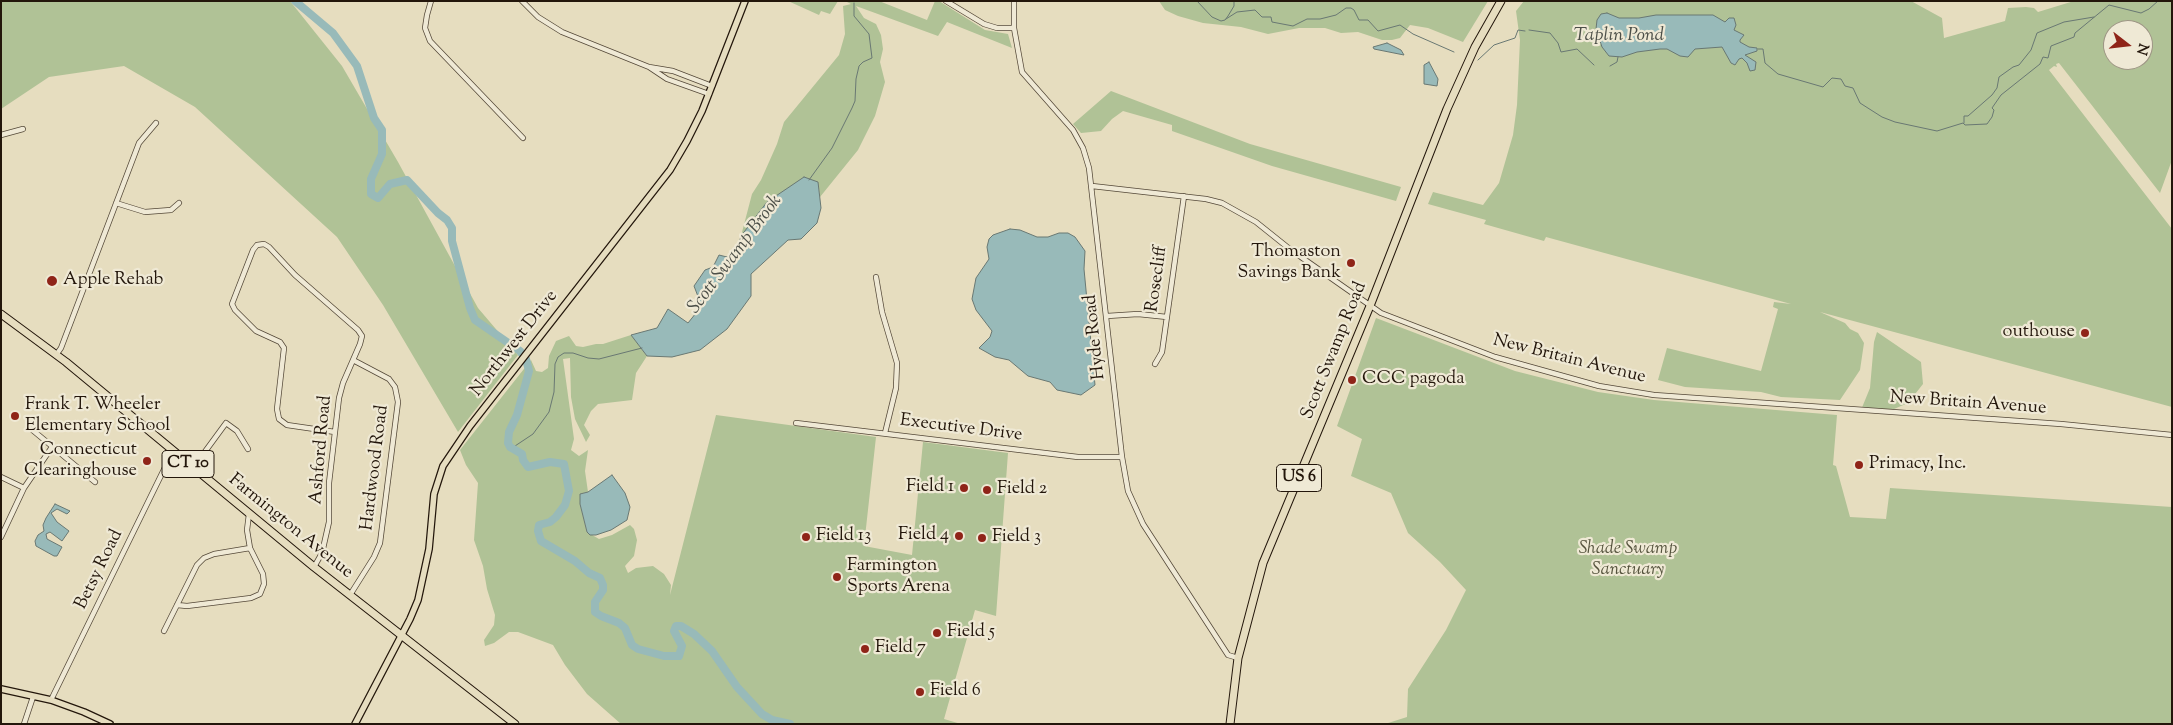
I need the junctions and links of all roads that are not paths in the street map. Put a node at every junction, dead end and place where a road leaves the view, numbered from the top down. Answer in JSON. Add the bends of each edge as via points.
{"nodes":[{"id":1,"x":431,"y":1,"type":"edge"},
{"id":2,"x":522,"y":1,"type":"edge"},
{"id":3,"x":745,"y":1,"type":"edge"},
{"id":4,"x":946,"y":1,"type":"edge"},
{"id":5,"x":1014,"y":1,"type":"edge"},
{"id":6,"x":1501,"y":1,"type":"edge"},
{"id":7,"x":1014,"y":28,"type":"junction"},
{"id":8,"x":649,"y":67,"type":"junction"},
{"id":9,"x":712,"y":86,"type":"junction"},
{"id":10,"x":709,"y":94,"type":"junction"},
{"id":11,"x":156,"y":123,"type":"dead end"},
{"id":12,"x":23,"y":129,"type":"dead end"},
{"id":13,"x":1,"y":135,"type":"edge"},
{"id":14,"x":523,"y":138,"type":"dead end"},
{"id":15,"x":1092,"y":186,"type":"junction"},
{"id":16,"x":1184,"y":196,"type":"junction"},
{"id":17,"x":116,"y":203,"type":"junction"},
{"id":18,"x":179,"y":203,"type":"dead end"},
{"id":19,"x":876,"y":277,"type":"dead end"},
{"id":20,"x":1370,"y":306,"type":"junction"},
{"id":21,"x":1,"y":314,"type":"edge"},
{"id":22,"x":1107,"y":316,"type":"junction"},
{"id":23,"x":1167,"y":317,"type":"junction"},
{"id":24,"x":56,"y":355,"type":"junction"},
{"id":25,"x":353,"y":360,"type":"junction"},
{"id":26,"x":1155,"y":364,"type":"dead end"},
{"id":27,"x":796,"y":423,"type":"dead end"},
{"id":28,"x":30,"y":428,"type":"dead end"},
{"id":29,"x":335,"y":432,"type":"junction"},
{"id":30,"x":885,"y":433,"type":"junction"},
{"id":31,"x":2172,"y":435,"type":"edge"},
{"id":32,"x":52,"y":447,"type":"junction"},
{"id":33,"x":248,"y":449,"type":"dead end"},
{"id":34,"x":173,"y":451,"type":"junction"},
{"id":35,"x":1122,"y":457,"type":"junction"},
{"id":36,"x":193,"y":468,"type":"junction"},
{"id":37,"x":1,"y":477,"type":"edge"},
{"id":38,"x":95,"y":482,"type":"dead end"},
{"id":39,"x":24,"y":488,"type":"junction"},
{"id":40,"x":249,"y":514,"type":"junction"},
{"id":41,"x":1,"y":537,"type":"edge"},
{"id":42,"x":250,"y":548,"type":"junction"},
{"id":43,"x":314,"y":568,"type":"junction"},
{"id":44,"x":350,"y":595,"type":"junction"},
{"id":45,"x":177,"y":604,"type":"junction"},
{"id":46,"x":164,"y":630,"type":"dead end"},
{"id":47,"x":401,"y":635,"type":"junction"},
{"id":48,"x":1238,"y":658,"type":"junction"},
{"id":49,"x":1,"y":689,"type":"edge"},
{"id":50,"x":33,"y":697,"type":"junction"},
{"id":51,"x":52,"y":700,"type":"junction"},
{"id":52,"x":24,"y":724,"type":"edge"},
{"id":53,"x":110,"y":724,"type":"edge"},
{"id":54,"x":355,"y":724,"type":"edge"},
{"id":55,"x":515,"y":724,"type":"edge"},
{"id":56,"x":1230,"y":724,"type":"edge"}],
"edges":[{"from":1,"to":14,"type":"street","via":[[425,28],[430,41]]},
{"from":2,"to":8,"type":"street","via":[[538,17],[562,32]]},
{"from":3,"to":9,"type":"main road","name":"Northwest Drive"},
{"from":4,"to":7,"type":"street","via":[[984,24]]},
{"from":5,"to":7,"type":"street","name":"Hyde Road"},
{"from":6,"to":20,"type":"highway","name":"Scott Swamp Road","number":"US 6","via":[[1475,47],[1448,108]]},
{"from":7,"to":15,"type":"street","name":"Hyde Road","via":[[1022,72],[1079,140],[1086,155]]},
{"from":8,"to":9,"type":"street"},
{"from":8,"to":10,"type":"street","via":[[667,79]]},
{"from":9,"to":10,"type":"main road","name":"Northwest Drive"},
{"from":10,"to":47,"type":"main road","name":"Northwest Drive","via":[[688,141],[670,170],[448,457],[434,494],[424,580]]},
{"from":11,"to":17,"type":"street","via":[[138,143]]},
{"from":12,"to":13,"type":"street"},
{"from":15,"to":16,"type":"street","name":"New Britain Avenue"},
{"from":15,"to":22,"type":"street","name":"Hyde Road"},
{"from":16,"to":20,"type":"street","name":"New Britain Avenue","via":[[1216,201],[1253,220]]},
{"from":16,"to":23,"type":"street","name":"Rosecliff"},
{"from":17,"to":18,"type":"street","via":[[146,212],[171,210]]},
{"from":17,"to":24,"type":"street"},
{"from":19,"to":30,"type":"street","via":[[897,363],[896,388]]},
{"from":20,"to":31,"type":"street","name":"New Britain Avenue","via":[[1500,359],[1636,393]]},
{"from":20,"to":48,"type":"highway","name":"Scott Swamp Road","number":"US 6","via":[[1263,563]]},
{"from":21,"to":24,"type":"highway","name":"Farmington Avenue","number":"CT 10"},
{"from":22,"to":23,"type":"street","via":[[1138,314]]},
{"from":22,"to":35,"type":"street","name":"Hyde Road"},
{"from":23,"to":26,"type":"street","name":"Rosecliff","via":[[1162,352]]},
{"from":24,"to":34,"type":"highway","name":"Farmington Avenue","number":"CT 10"},
{"from":25,"to":29,"type":"street","name":"Ashford Road","via":[[341,390]]},
{"from":25,"to":29,"type":"street","name":"Ashford Road","via":[[362,336],[358,330],[295,275],[269,247],[264,244],[255,247],[232,304],[256,331],[280,342],[284,348],[277,409],[279,419],[287,426]]},
{"from":25,"to":44,"type":"street","name":"Hardwood Road","via":[[390,379],[398,397],[382,536],[378,551]]},
{"from":27,"to":30,"type":"street","name":"Executive Drive"},
{"from":28,"to":32,"type":"street"},
{"from":29,"to":43,"type":"street","name":"Ashford Road","via":[[329,483],[329,522],[324,547]]},
{"from":30,"to":35,"type":"street","name":"Executive Drive","via":[[1078,457]]},
{"from":32,"to":38,"type":"street"},
{"from":32,"to":39,"type":"street"},
{"from":33,"to":36,"type":"street","via":[[237,431],[226,423]]},
{"from":34,"to":36,"type":"highway","name":"Farmington Avenue","number":"CT 10"},
{"from":34,"to":51,"type":"street","name":"Betsy Road"},
{"from":35,"to":48,"type":"street","name":"Hyde Road","via":[[1128,491],[1143,524],[1228,655]]},
{"from":36,"to":40,"type":"highway","name":"Farmington Avenue","number":"CT 10"},
{"from":37,"to":39,"type":"street"},
{"from":39,"to":41,"type":"street"},
{"from":40,"to":42,"type":"street"},
{"from":40,"to":43,"type":"highway","name":"Farmington Avenue","number":"CT 10"},
{"from":42,"to":45,"type":"street","via":[[204,558],[197,564]]},
{"from":42,"to":45,"type":"street","via":[[263,574],[260,594],[187,606]]},
{"from":43,"to":44,"type":"highway","name":"Farmington Avenue","number":"CT 10"},
{"from":44,"to":47,"type":"highway","name":"Farmington Avenue","number":"CT 10"},
{"from":45,"to":46,"type":"street"},
{"from":47,"to":54,"type":"main road","name":"Northwest Drive"},
{"from":47,"to":55,"type":"highway","name":"Farmington Avenue","number":"CT 10"},
{"from":48,"to":56,"type":"highway","name":"Scott Swamp Road","number":"US 6"},
{"from":49,"to":50,"type":"main road"},
{"from":50,"to":51,"type":"main road"},
{"from":50,"to":52,"type":"street"},
{"from":51,"to":53,"type":"main road"}]}
